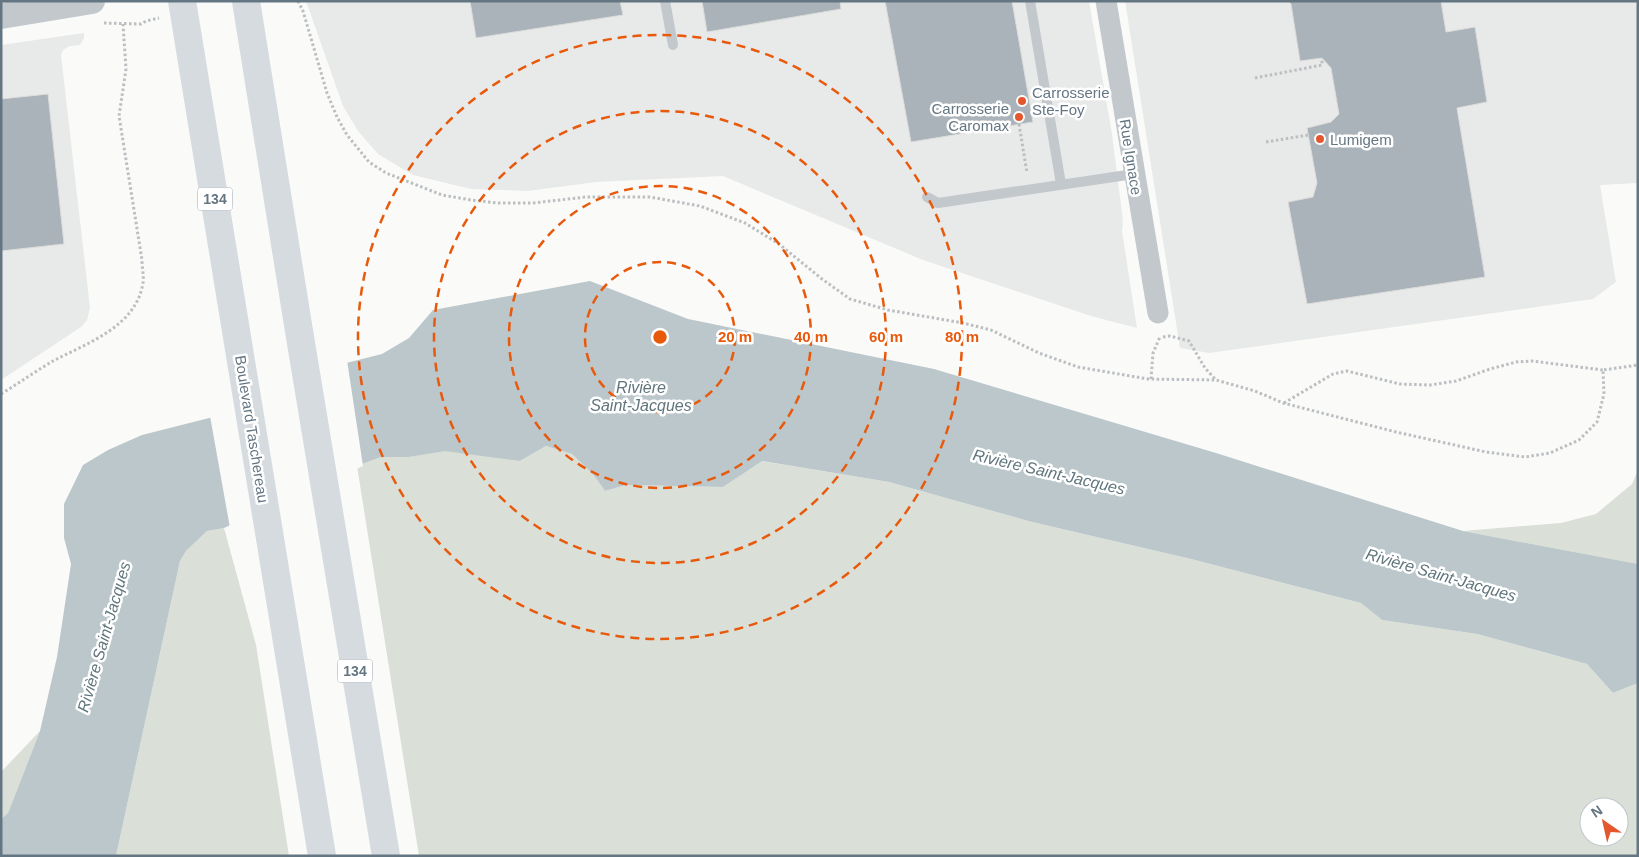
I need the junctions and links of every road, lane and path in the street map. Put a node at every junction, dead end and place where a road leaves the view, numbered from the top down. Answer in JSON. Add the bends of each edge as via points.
{"nodes":[{"id":1,"x":92,"y":1,"type":"edge"},
{"id":2,"x":182,"y":1,"type":"edge"},
{"id":3,"x":246,"y":1,"type":"edge"},
{"id":4,"x":298,"y":1,"type":"edge"},
{"id":5,"x":665,"y":1,"type":"edge"},
{"id":6,"x":1030,"y":1,"type":"edge"},
{"id":7,"x":1106,"y":1,"type":"edge"},
{"id":8,"x":1,"y":16,"type":"edge"},
{"id":9,"x":123,"y":24,"type":"dead end"},
{"id":10,"x":673,"y":44,"type":"dead end"},
{"id":11,"x":1322,"y":58,"type":"dead end"},
{"id":12,"x":1255,"y":78,"type":"dead end"},
{"id":13,"x":1019,"y":124,"type":"dead end"},
{"id":14,"x":1308,"y":135,"type":"dead end"},
{"id":15,"x":1266,"y":142,"type":"dead end"},
{"id":16,"x":1134,"y":174,"type":"junction"},
{"id":17,"x":1060,"y":184,"type":"junction"},
{"id":18,"x":1029,"y":189,"type":"junction"},
{"id":19,"x":927,"y":197,"type":"dead end"},
{"id":20,"x":1158,"y":313,"type":"dead end"},
{"id":21,"x":1638,"y":365,"type":"edge"},
{"id":22,"x":1603,"y":370,"type":"junction"},
{"id":23,"x":1151,"y":379,"type":"junction"},
{"id":24,"x":1216,"y":380,"type":"junction"},
{"id":25,"x":1,"y":394,"type":"edge"},
{"id":26,"x":1284,"y":403,"type":"junction"},
{"id":27,"x":322,"y":856,"type":"edge"},
{"id":28,"x":386,"y":856,"type":"edge"}],
"edges":[{"from":1,"to":8,"type":"street"},
{"from":2,"to":27,"type":"main road","name":"Boulevard Taschereau","number":"134"},
{"from":3,"to":28,"type":"main road","number":"134"},
{"from":4,"to":23,"type":"path","via":[[337,116],[369,162],[386,174],[442,195],[498,203],[586,197],[650,197],[700,206],[745,223],[779,244],[850,299],[888,310],[991,330],[1078,367]]},
{"from":5,"to":10,"type":"lane"},
{"from":6,"to":17,"type":"lane"},
{"from":7,"to":16,"type":"street","name":"Rue Ignace"},
{"from":9,"to":25,"type":"path","via":[[126,69],[119,116],[142,260],[143,283],[138,300],[123,320],[102,335]]},
{"from":11,"to":12,"type":"path","via":[[1322,65]]},
{"from":13,"to":18,"type":"path"},
{"from":14,"to":15,"type":"path"},
{"from":16,"to":17,"type":"lane"},
{"from":16,"to":20,"type":"street","name":"Rue Ignace"},
{"from":17,"to":18,"type":"lane"},
{"from":18,"to":19,"type":"lane","via":[[938,203]]},
{"from":21,"to":22,"type":"path"},
{"from":22,"to":26,"type":"path","via":[[1532,360],[1430,385],[1400,384],[1347,372],[1333,374]]},
{"from":22,"to":26,"type":"path","via":[[1604,394],[1597,422],[1579,440],[1550,453],[1525,457],[1486,452],[1396,432]]},
{"from":23,"to":24,"type":"path"},
{"from":23,"to":24,"type":"path","via":[[1153,353],[1160,337],[1170,336],[1188,342]]},
{"from":24,"to":26,"type":"path"}]}
